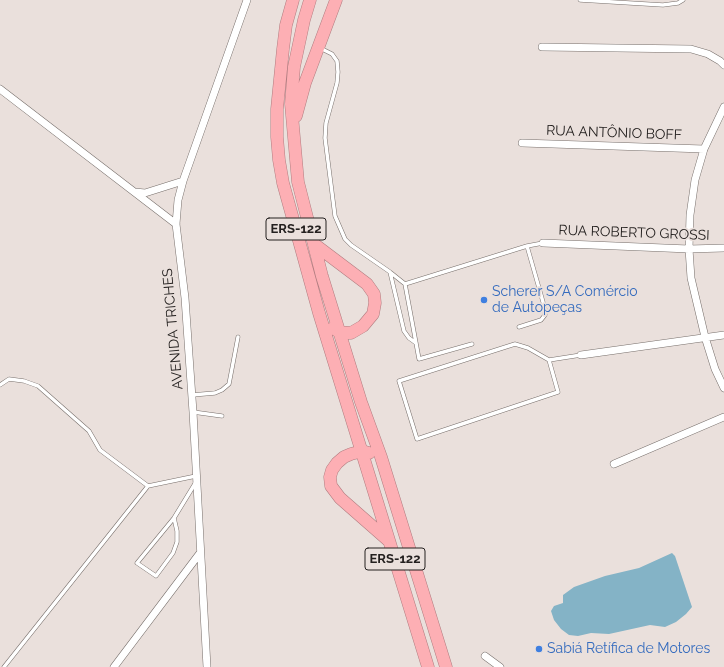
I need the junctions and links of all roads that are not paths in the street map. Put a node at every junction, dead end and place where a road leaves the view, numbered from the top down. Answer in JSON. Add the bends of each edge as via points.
{"nodes":[{"id":1,"x":247,"y":0,"type":"edge"},
{"id":2,"x":293,"y":0,"type":"edge"},
{"id":3,"x":310,"y":0,"type":"edge"},
{"id":4,"x":336,"y":0,"type":"edge"},
{"id":5,"x":580,"y":0,"type":"edge"},
{"id":6,"x":683,"y":0,"type":"edge"},
{"id":7,"x":542,"y":47,"type":"dead end"},
{"id":8,"x":319,"y":48,"type":"junction"},
{"id":9,"x":724,"y":65,"type":"edge"},
{"id":10,"x":0,"y":89,"type":"edge"},
{"id":11,"x":724,"y":107,"type":"edge"},
{"id":12,"x":293,"y":127,"type":"junction"},
{"id":13,"x":522,"y":143,"type":"dead end"},
{"id":14,"x":704,"y":149,"type":"junction"},
{"id":15,"x":183,"y":181,"type":"junction"},
{"id":16,"x":135,"y":192,"type":"junction"},
{"id":17,"x":176,"y":224,"type":"junction"},
{"id":18,"x":543,"y":243,"type":"joint"},
{"id":19,"x":314,"y":244,"type":"junction"},
{"id":20,"x":527,"y":246,"type":"junction"},
{"id":21,"x":724,"y":248,"type":"edge"},
{"id":22,"x":689,"y":249,"type":"junction"},
{"id":23,"x":390,"y":272,"type":"junction"},
{"id":24,"x":405,"y":284,"type":"junction"},
{"id":25,"x":319,"y":313,"type":"junction"},
{"id":26,"x":518,"y":327,"type":"dead end"},
{"id":27,"x":339,"y":332,"type":"junction"},
{"id":28,"x":724,"y":335,"type":"edge"},
{"id":29,"x":238,"y":337,"type":"dead end"},
{"id":30,"x":705,"y":337,"type":"junction"},
{"id":31,"x":416,"y":343,"type":"junction"},
{"id":32,"x":472,"y":344,"type":"dead end"},
{"id":33,"x":581,"y":355,"type":"joint"},
{"id":34,"x":549,"y":360,"type":"junction"},
{"id":35,"x":0,"y":385,"type":"edge"},
{"id":36,"x":724,"y":388,"type":"edge"},
{"id":37,"x":192,"y":395,"type":"junction"},
{"id":38,"x":193,"y":412,"type":"junction"},
{"id":39,"x":222,"y":416,"type":"dead end"},
{"id":40,"x":724,"y":417,"type":"edge"},
{"id":41,"x":362,"y":452,"type":"junction"},
{"id":42,"x":381,"y":457,"type":"junction"},
{"id":43,"x":614,"y":464,"type":"dead end"},
{"id":44,"x":197,"y":478,"type":"junction"},
{"id":45,"x":148,"y":486,"type":"junction"},
{"id":46,"x":174,"y":518,"type":"junction"},
{"id":47,"x":389,"y":541,"type":"junction"},
{"id":48,"x":200,"y":553,"type":"junction"},
{"id":49,"x":485,"y":656,"type":"dead end"},
{"id":50,"x":4,"y":667,"type":"edge"},
{"id":51,"x":114,"y":667,"type":"edge"},
{"id":52,"x":207,"y":667,"type":"edge"},
{"id":53,"x":428,"y":667,"type":"edge"},
{"id":54,"x":446,"y":667,"type":"edge"},
{"id":55,"x":500,"y":667,"type":"edge"}],
"edges":[{"from":1,"to":15,"type":"street","name":"AVENIDA TRICHES"},
{"from":2,"to":25,"type":"highway","number":"ERS-122","via":[[286,25],[277,109],[279,160]]},
{"from":3,"to":12,"type":"highway","number":"ERS-122","via":[[294,67],[291,104]]},
{"from":4,"to":8,"type":"highway"},
{"from":5,"to":6,"type":"lane","via":[[663,5]]},
{"from":7,"to":9,"type":"street","via":[[691,50],[708,54]]},
{"from":8,"to":12,"type":"highway","via":[[305,83]]},
{"from":8,"to":23,"type":"lane","via":[[332,54],[337,61],[338,72],[326,122],[335,216],[345,239]]},
{"from":10,"to":16,"type":"street"},
{"from":11,"to":14,"type":"street"},
{"from":12,"to":19,"type":"highway","number":"ERS-122","via":[[298,182]]},
{"from":13,"to":14,"type":"street","name":"RUA ANTÔNIO BOFF"},
{"from":14,"to":22,"type":"street","via":[[695,180]]},
{"from":15,"to":16,"type":"street","via":[[145,193]]},
{"from":15,"to":17,"type":"street","name":"AVENIDA TRICHES"},
{"from":16,"to":17,"type":"street"},
{"from":17,"to":37,"type":"street","name":"AVENIDA TRICHES","via":[[185,298]]},
{"from":18,"to":20,"type":"lane"},
{"from":18,"to":22,"type":"street","name":"RUA ROBERTO GROSSI"},
{"from":19,"to":27,"type":"highway","number":"ERS-122"},
{"from":19,"to":27,"type":"highway","via":[[367,284],[374,294],[376,303],[363,326],[351,333]]},
{"from":20,"to":24,"type":"lane"},
{"from":20,"to":26,"type":"lane","via":[[545,315],[541,320]]},
{"from":21,"to":22,"type":"street","name":"RUA ROBERTO GROSSI"},
{"from":22,"to":30,"type":"street","via":[[691,278]]},
{"from":23,"to":24,"type":"lane"},
{"from":23,"to":31,"type":"lane","via":[[404,331]]},
{"from":24,"to":31,"type":"lane"},
{"from":25,"to":27,"type":"highway"},
{"from":25,"to":41,"type":"highway","number":"ERS-122"},
{"from":27,"to":42,"type":"highway","number":"ERS-122"},
{"from":28,"to":30,"type":"street"},
{"from":29,"to":37,"type":"lane","via":[[229,384],[215,393]]},
{"from":30,"to":33,"type":"street"},
{"from":30,"to":36,"type":"street"},
{"from":31,"to":32,"type":"lane","via":[[419,359]]},
{"from":33,"to":34,"type":"lane"},
{"from":34,"to":34,"type":"lane","via":[[515,344],[399,381],[417,439],[558,392]]},
{"from":35,"to":45,"type":"lane","via":[[9,379],[38,386],[89,431],[100,450]]},
{"from":37,"to":38,"type":"street","name":"AVENIDA TRICHES"},
{"from":38,"to":39,"type":"lane"},
{"from":38,"to":44,"type":"street","name":"AVENIDA TRICHES"},
{"from":40,"to":43,"type":"street"},
{"from":41,"to":42,"type":"highway"},
{"from":41,"to":47,"type":"highway","number":"ERS-122"},
{"from":41,"to":47,"type":"highway","via":[[344,457],[337,464],[330,477],[331,486],[340,498]]},
{"from":42,"to":54,"type":"highway","number":"ERS-122"},
{"from":44,"to":45,"type":"lane"},
{"from":44,"to":46,"type":"lane"},
{"from":44,"to":48,"type":"street","name":"AVENIDA TRICHES"},
{"from":45,"to":50,"type":"lane"},
{"from":46,"to":46,"type":"lane","via":[[137,563],[156,576],[173,553],[177,542]]},
{"from":47,"to":53,"type":"highway","number":"ERS-122"},
{"from":48,"to":51,"type":"street"},
{"from":48,"to":52,"type":"street","name":"AVENIDA TRICHES"},
{"from":49,"to":55,"type":"street"}]}
